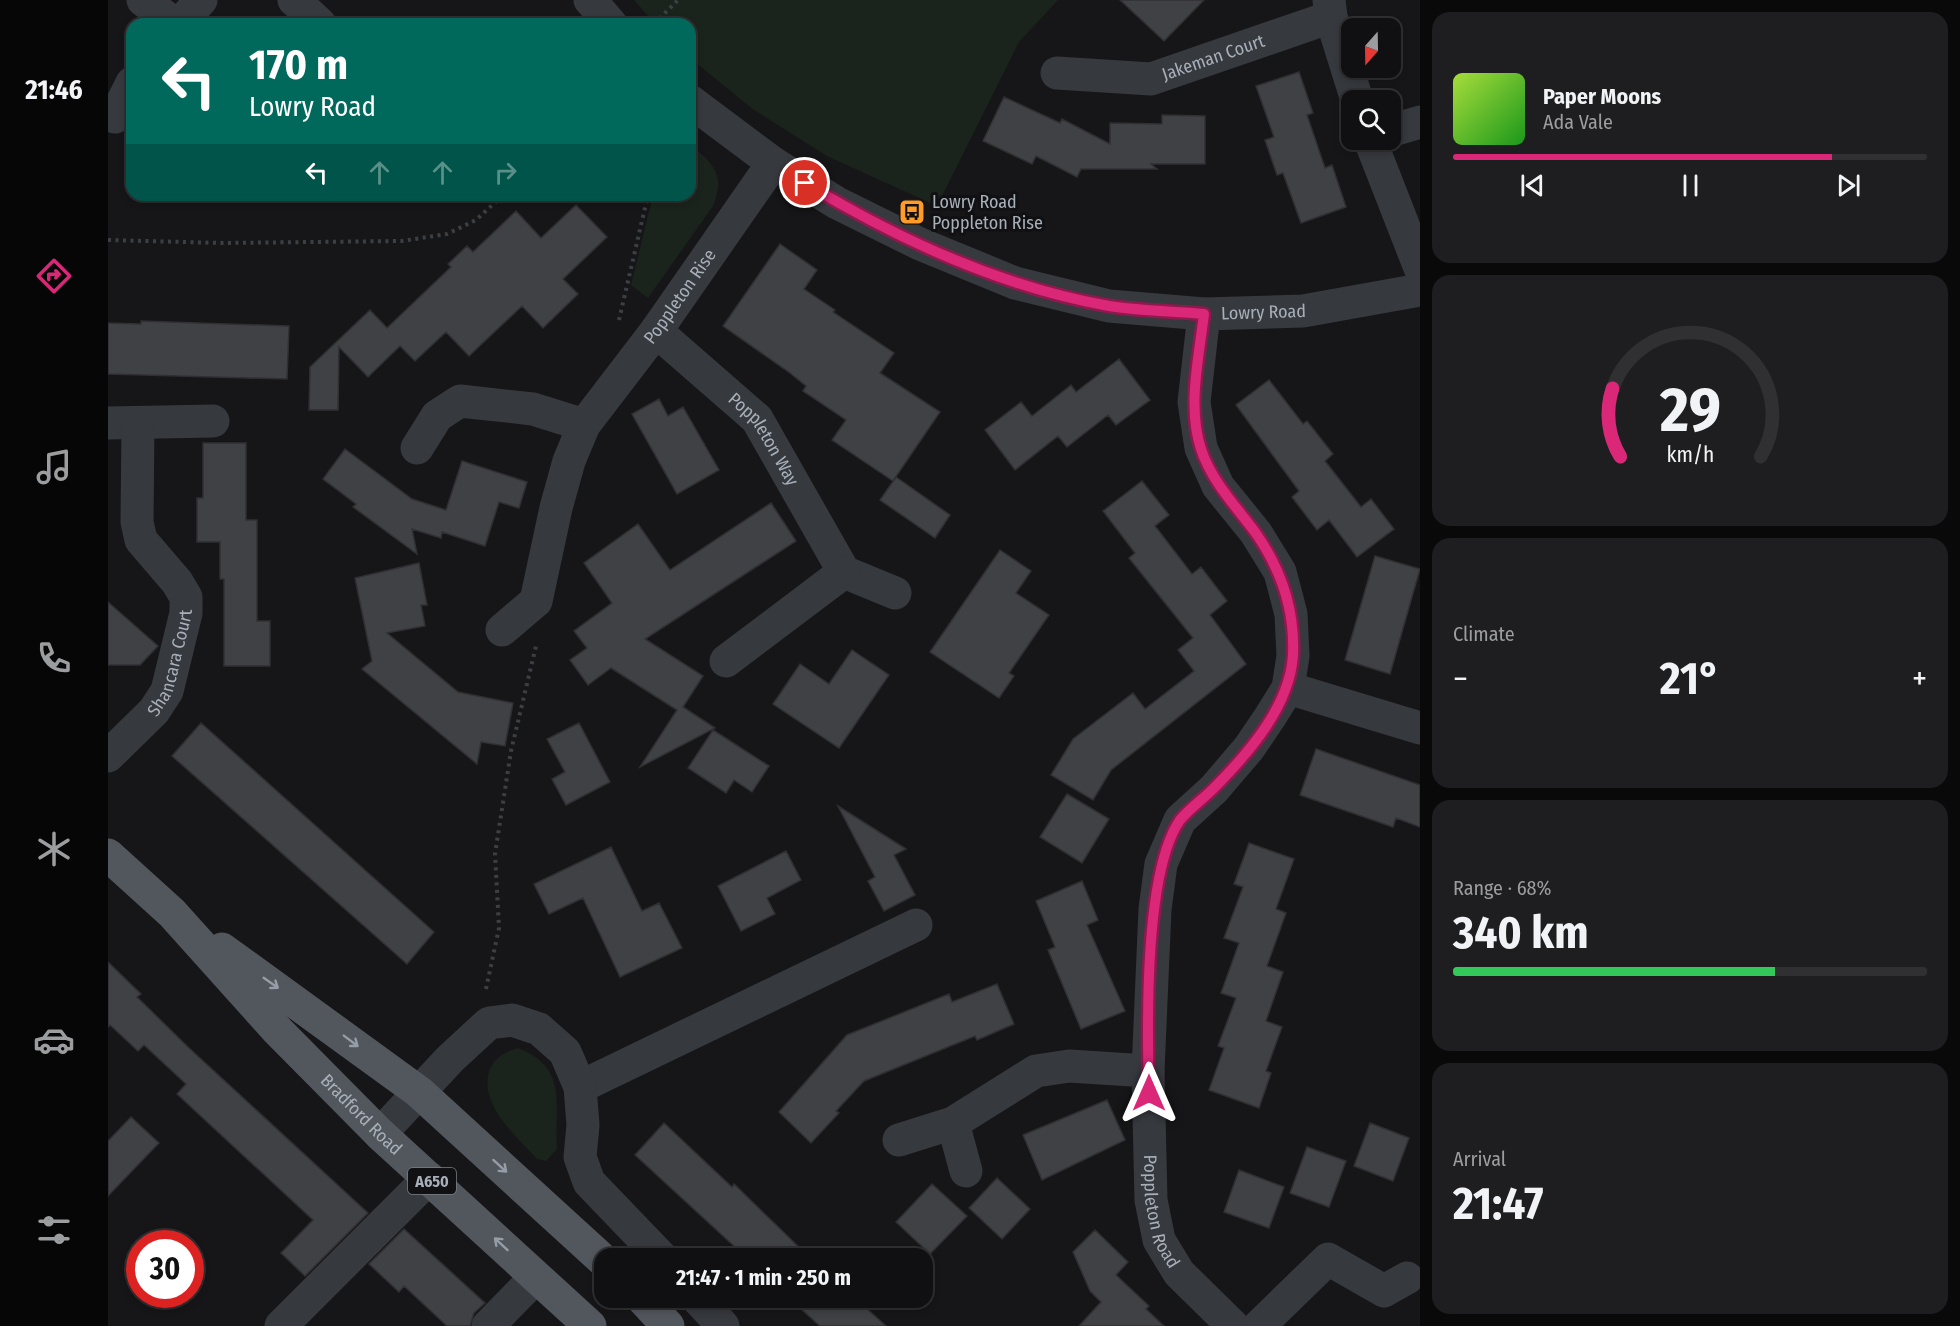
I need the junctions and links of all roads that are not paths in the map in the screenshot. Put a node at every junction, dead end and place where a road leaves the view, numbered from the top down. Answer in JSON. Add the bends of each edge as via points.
{"nodes":[{"id":1,"x":143,"y":0,"type":"edge"},
{"id":2,"x":201,"y":0,"type":"edge"},
{"id":3,"x":294,"y":0,"type":"edge"},
{"id":4,"x":590,"y":0,"type":"edge"},
{"id":5,"x":1330,"y":9,"type":"edge"},
{"id":6,"x":167,"y":18,"type":"edge"},
{"id":7,"x":185,"y":18,"type":"edge"},
{"id":8,"x":314,"y":18,"type":"edge"},
{"id":9,"x":606,"y":18,"type":"edge"},
{"id":10,"x":1056,"y":73,"type":"dead end"},
{"id":11,"x":1354,"y":90,"type":"edge"},
{"id":12,"x":126,"y":95,"type":"edge"},
{"id":13,"x":696,"y":106,"type":"edge"},
{"id":14,"x":115,"y":117,"type":"dead end"},
{"id":15,"x":1420,"y":122,"type":"edge"},
{"id":16,"x":1401,"y":128,"type":"edge"},
{"id":17,"x":1374,"y":150,"type":"edge"},
{"id":18,"x":773,"y":164,"type":"junction"},
{"id":19,"x":1420,"y":268,"type":"edge"},
{"id":20,"x":1420,"y":290,"type":"edge"},
{"id":21,"x":1204,"y":314,"type":"junction"},
{"id":22,"x":656,"y":331,"type":"junction"},
{"id":23,"x":213,"y":421,"type":"dead end"},
{"id":24,"x":123,"y":424,"type":"edge"},
{"id":25,"x":584,"y":425,"type":"junction"},
{"id":26,"x":417,"y":448,"type":"dead end"},
{"id":27,"x":844,"y":572,"type":"junction"},
{"id":28,"x":895,"y":593,"type":"dead end"},
{"id":29,"x":502,"y":630,"type":"dead end"},
{"id":30,"x":726,"y":661,"type":"dead end"},
{"id":31,"x":1288,"y":688,"type":"junction"},
{"id":32,"x":1420,"y":728,"type":"edge"},
{"id":33,"x":112,"y":743,"type":"edge"},
{"id":34,"x":108,"y":855,"type":"edge"},
{"id":35,"x":172,"y":913,"type":"junction"},
{"id":36,"x":916,"y":925,"type":"dead end"},
{"id":37,"x":1148,"y":1071,"type":"junction"},
{"id":38,"x":580,"y":1087,"type":"junction"},
{"id":39,"x":419,"y":1092,"type":"junction"},
{"id":40,"x":953,"y":1123,"type":"junction"},
{"id":41,"x":380,"y":1134,"type":"junction"},
{"id":42,"x":899,"y":1140,"type":"dead end"},
{"id":43,"x":966,"y":1171,"type":"dead end"},
{"id":44,"x":429,"y":1178,"type":"junction"},
{"id":45,"x":652,"y":1248,"type":"edge"},
{"id":46,"x":594,"y":1252,"type":"edge"},
{"id":47,"x":536,"y":1277,"type":"junction"},
{"id":48,"x":1407,"y":1278,"type":"dead end"},
{"id":49,"x":651,"y":1308,"type":"edge"},
{"id":50,"x":706,"y":1308,"type":"edge"},
{"id":51,"x":281,"y":1326,"type":"edge"},
{"id":52,"x":488,"y":1326,"type":"edge"},
{"id":53,"x":590,"y":1326,"type":"edge"},
{"id":54,"x":668,"y":1326,"type":"edge"},
{"id":55,"x":723,"y":1326,"type":"edge"},
{"id":56,"x":1233,"y":1326,"type":"edge"},
{"id":57,"x":1259,"y":1326,"type":"edge"}],
"edges":[{"from":1,"to":6,"type":"street"},
{"from":2,"to":7,"type":"street"},
{"from":3,"to":8,"type":"street"},
{"from":4,"to":9,"type":"street"},
{"from":5,"to":10,"type":"street","name":"Jakeman Court","via":[[1151,79]]},
{"from":5,"to":11,"type":"street","name":"Jakeman Court"},
{"from":12,"to":14,"type":"street"},
{"from":13,"to":18,"type":"street","name":"Lowry Road"},
{"from":15,"to":16,"type":"street"},
{"from":17,"to":19,"type":"street"},
{"from":18,"to":21,"type":"street","name":"Lowry Road","via":[[837,203],[920,244],[1015,283],[1109,306]]},
{"from":18,"to":22,"type":"street","name":"Poppleton Rise"},
{"from":20,"to":21,"type":"street","name":"Lowry Road","via":[[1303,311]]},
{"from":21,"to":31,"type":"street","name":"Poppleton Road","via":[[1194,402],[1201,448],[1218,486],[1256,533],[1280,572],[1291,614],[1293,656]]},
{"from":22,"to":25,"type":"street","name":"Poppleton Rise"},
{"from":22,"to":27,"type":"street","name":"Poppleton Way","via":[[757,419]]},
{"from":23,"to":24,"type":"street","name":"Shancara Court"},
{"from":24,"to":33,"type":"street","name":"Shancara Court","via":[[141,540],[177,582],[186,597],[186,613],[166,692],[154,711]]},
{"from":25,"to":26,"type":"street","via":[[533,409],[460,401],[437,416]]},
{"from":25,"to":29,"type":"street","name":"Poppleton Rise","via":[[556,508],[536,601]]},
{"from":27,"to":28,"type":"street"},
{"from":27,"to":30,"type":"street"},
{"from":31,"to":32,"type":"street"},
{"from":31,"to":37,"type":"street","name":"Poppleton Road","via":[[1249,748],[1214,789],[1180,820],[1161,864],[1151,956]]},
{"from":34,"to":35,"type":"main road","name":"Bradford Road","number":"A650"},
{"from":35,"to":39,"type":"main road","name":"Bradford Road","number":"A650","one_way":true},
{"from":35,"to":41,"type":"main road","name":"Bradford Road","number":"A650","via":[[278,1031]]},
{"from":36,"to":38,"type":"street"},
{"from":37,"to":40,"type":"street","via":[[1069,1066],[1036,1071]]},
{"from":37,"to":56,"type":"street","name":"Poppleton Road","via":[[1151,1200],[1159,1240],[1179,1273]]},
{"from":38,"to":39,"type":"street","via":[[565,1052],[539,1029],[512,1020],[489,1023]]},
{"from":38,"to":45,"type":"street","via":[[580,1157],[589,1182]]},
{"from":39,"to":41,"type":"street"},
{"from":39,"to":46,"type":"main road","name":"Bradford Road","number":"A650","one_way":true},
{"from":40,"to":42,"type":"street"},
{"from":40,"to":43,"type":"street"},
{"from":41,"to":44,"type":"main road","name":"Bradford Road","number":"A650"},
{"from":47,"to":44,"type":"main road","name":"Bradford Road","number":"A650","one_way":true},
{"from":44,"to":51,"type":"street"},
{"from":47,"to":52,"type":"street"},
{"from":47,"to":53,"type":"main road","name":"Bradford Road","number":"A650"},
{"from":48,"to":57,"type":"street","via":[[1384,1292],[1328,1259]]},
{"from":49,"to":54,"type":"main road"},
{"from":50,"to":55,"type":"street"}]}
